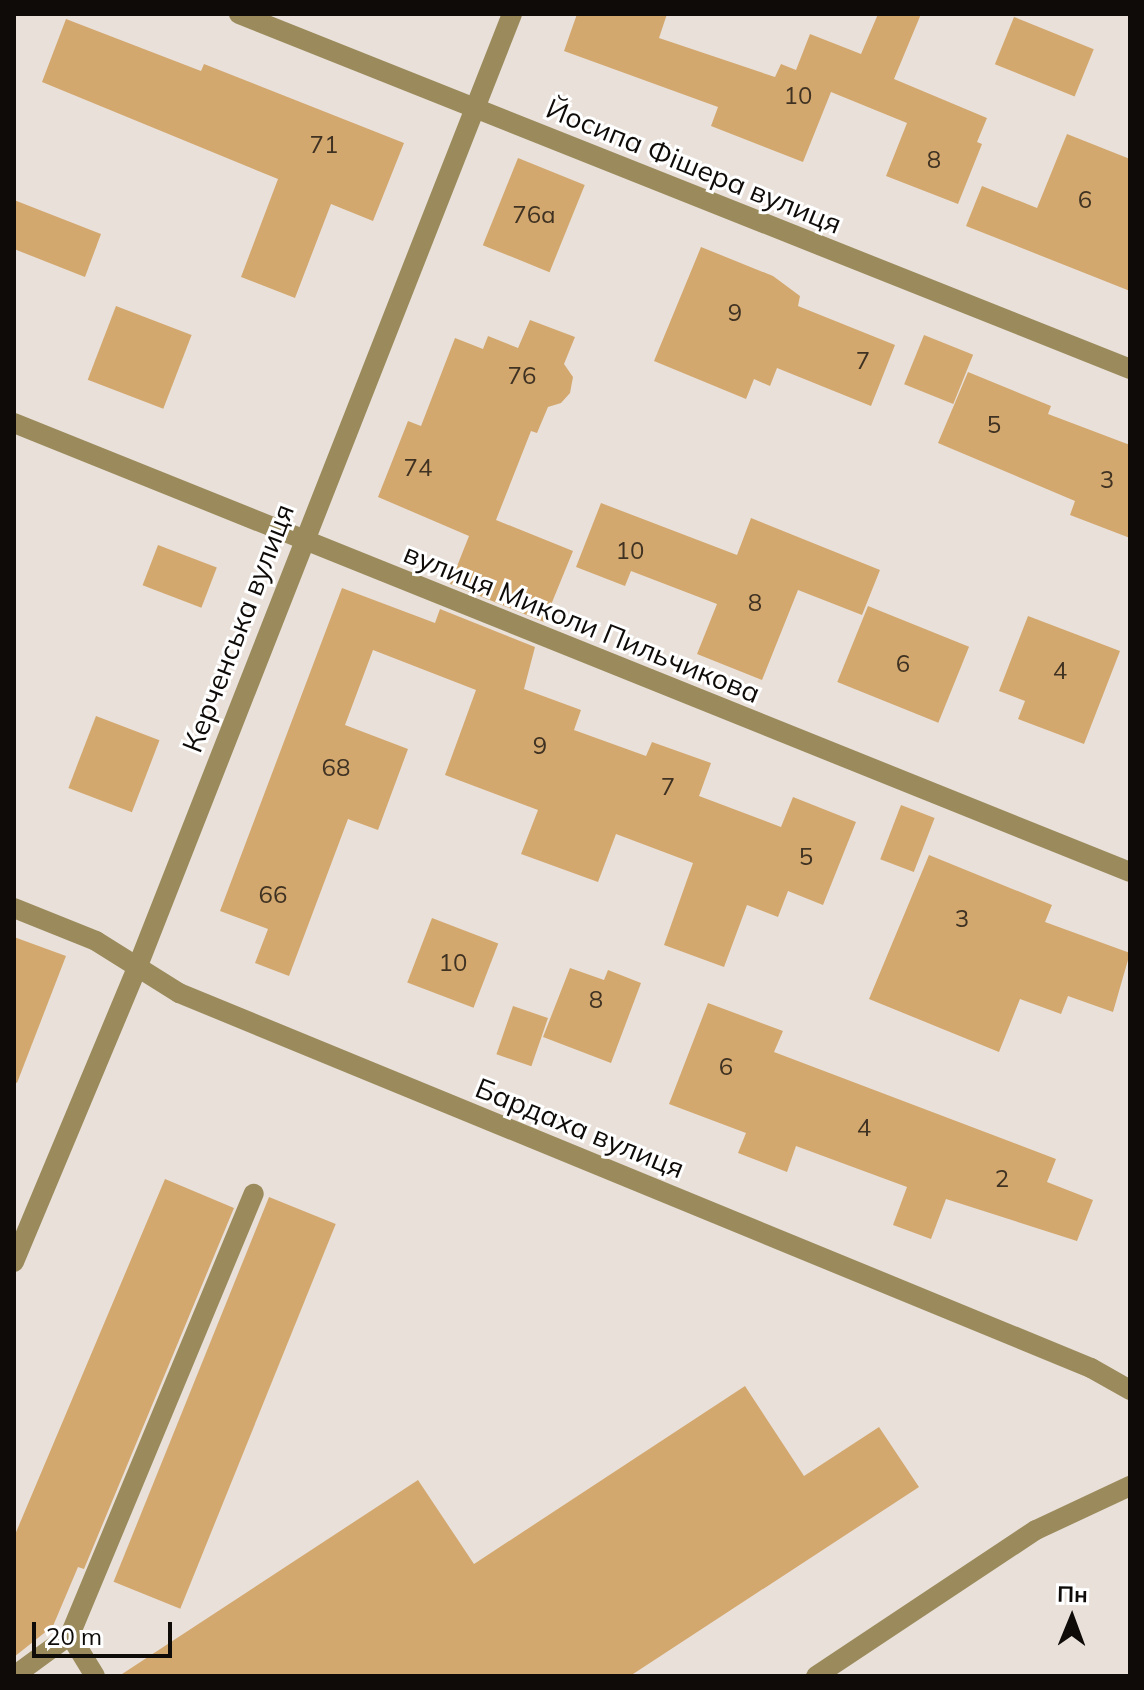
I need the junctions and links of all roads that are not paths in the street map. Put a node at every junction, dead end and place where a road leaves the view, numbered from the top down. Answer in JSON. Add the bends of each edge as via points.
{"nodes":[{"id":1,"x":239,"y":14,"type":"edge"},
{"id":2,"x":512,"y":14,"type":"edge"},
{"id":3,"x":473,"y":109,"type":"junction"},
{"id":4,"x":1130,"y":369,"type":"edge"},
{"id":5,"x":14,"y":423,"type":"edge"},
{"id":6,"x":302,"y":541,"type":"junction"},
{"id":7,"x":1130,"y":872,"type":"edge"},
{"id":8,"x":14,"y":908,"type":"edge"},
{"id":9,"x":137,"y":968,"type":"junction"},
{"id":10,"x":254,"y":1194,"type":"dead end"},
{"id":11,"x":14,"y":1262,"type":"edge"},
{"id":12,"x":1130,"y":1390,"type":"edge"},
{"id":13,"x":1130,"y":1486,"type":"edge"},
{"id":14,"x":70,"y":1635,"type":"junction"},
{"id":15,"x":14,"y":1676,"type":"edge"},
{"id":16,"x":95,"y":1676,"type":"edge"},
{"id":17,"x":816,"y":1676,"type":"edge"}],
"edges":[{"from":1,"to":3,"type":"street","name":"Йосипа Фішера вулиця"},
{"from":2,"to":3,"type":"street","name":"Керченська вулиця"},
{"from":3,"to":4,"type":"street","name":"Йосипа Фішера вулиця"},
{"from":3,"to":6,"type":"street","name":"Керченська вулиця"},
{"from":5,"to":6,"type":"street","name":"вулиця Миколи Пильчикова"},
{"from":6,"to":7,"type":"street","name":"вулиця Миколи Пильчикова"},
{"from":6,"to":9,"type":"street","name":"Керченська вулиця"},
{"from":8,"to":9,"type":"street","name":"Бардаха вулиця","via":[[96,941]]},
{"from":9,"to":11,"type":"street","name":"Керченська вулиця"},
{"from":9,"to":12,"type":"street","name":"Бардаха вулиця","via":[[179,993],[1091,1368]]},
{"from":10,"to":14,"type":"street"},
{"from":13,"to":17,"type":"street","via":[[1036,1530]]},
{"from":14,"to":15,"type":"street"},
{"from":14,"to":16,"type":"street"}]}
